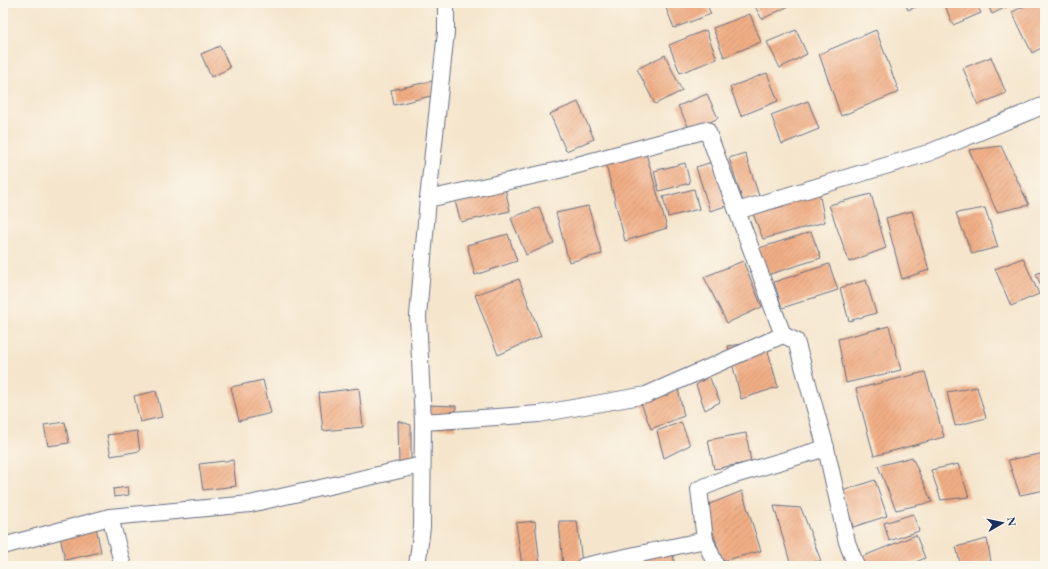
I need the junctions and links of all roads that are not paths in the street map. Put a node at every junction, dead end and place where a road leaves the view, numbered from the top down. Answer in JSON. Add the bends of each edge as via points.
{"nodes":[{"id":1,"x":446,"y":3,"type":"edge"},
{"id":2,"x":1045,"y":106,"type":"edge"},
{"id":3,"x":428,"y":199,"type":"junction"},
{"id":4,"x":737,"y":211,"type":"junction"},
{"id":5,"x":783,"y":335,"type":"junction"},
{"id":6,"x":423,"y":422,"type":"junction"},
{"id":7,"x":826,"y":448,"type":"junction"},
{"id":8,"x":422,"y":464,"type":"junction"},
{"id":9,"x":110,"y":517,"type":"junction"},
{"id":10,"x":705,"y":540,"type":"junction"},
{"id":11,"x":3,"y":546,"type":"edge"},
{"id":12,"x":123,"y":566,"type":"edge"},
{"id":13,"x":418,"y":566,"type":"edge"},
{"id":14,"x":584,"y":566,"type":"edge"},
{"id":15,"x":716,"y":566,"type":"edge"},
{"id":16,"x":856,"y":566,"type":"edge"}],
"edges":[{"from":1,"to":3,"type":"street","via":[[446,32]]},
{"from":2,"to":4,"type":"street","via":[[928,153]]},
{"from":3,"to":4,"type":"street","via":[[559,170],[707,130]]},
{"from":3,"to":6,"type":"street","via":[[418,316]]},
{"from":4,"to":5,"type":"street"},
{"from":5,"to":6,"type":"street","via":[[646,395],[539,414]]},
{"from":5,"to":7,"type":"street","via":[[796,341]]},
{"from":6,"to":8,"type":"street"},
{"from":7,"to":10,"type":"street","via":[[731,476],[699,489]]},
{"from":7,"to":16,"type":"street","via":[[847,542]]},
{"from":8,"to":9,"type":"street","via":[[250,504]]},
{"from":8,"to":13,"type":"street","via":[[422,527]]},
{"from":9,"to":11,"type":"street"},
{"from":9,"to":12,"type":"street"},
{"from":10,"to":14,"type":"street"},
{"from":10,"to":15,"type":"street"}]}
